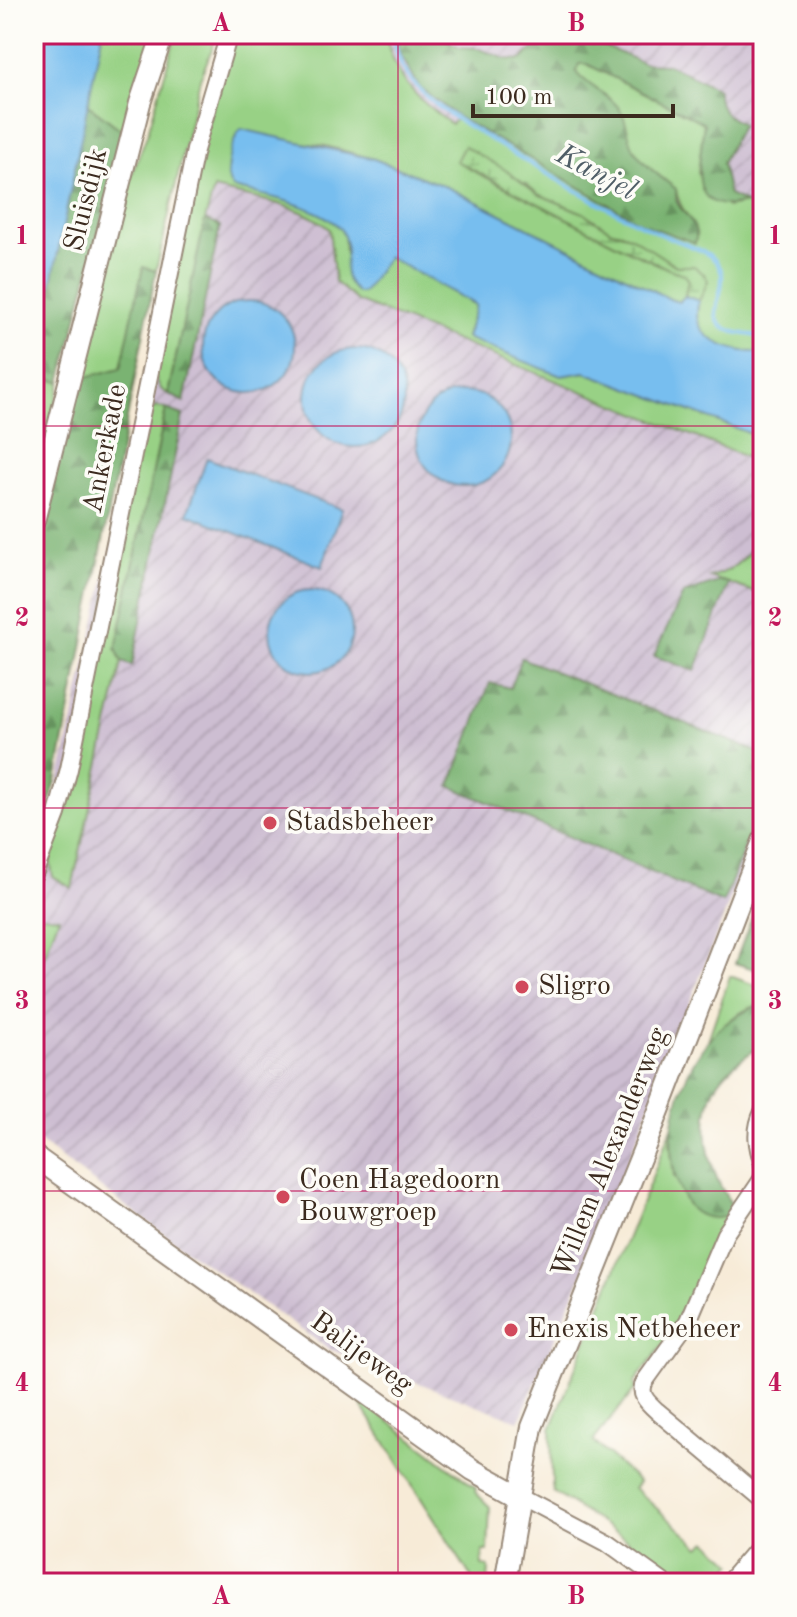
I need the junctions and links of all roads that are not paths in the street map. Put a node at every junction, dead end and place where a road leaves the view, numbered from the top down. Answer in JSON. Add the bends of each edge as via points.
{"nodes":[{"id":1,"x":163,"y":34,"type":"edge"},
{"id":2,"x":229,"y":34,"type":"edge"},
{"id":3,"x":34,"y":521,"type":"edge"},
{"id":4,"x":763,"y":841,"type":"edge"},
{"id":5,"x":34,"y":874,"type":"edge"},
{"id":6,"x":763,"y":1112,"type":"edge"},
{"id":7,"x":34,"y":1156,"type":"edge"},
{"id":8,"x":763,"y":1164,"type":"edge"},
{"id":9,"x":763,"y":1178,"type":"edge"},
{"id":10,"x":518,"y":1495,"type":"junction"},
{"id":11,"x":763,"y":1500,"type":"edge"},
{"id":12,"x":763,"y":1542,"type":"edge"},
{"id":13,"x":505,"y":1583,"type":"edge"},
{"id":14,"x":664,"y":1583,"type":"edge"},
{"id":15,"x":729,"y":1583,"type":"edge"}],
"edges":[{"from":1,"to":3,"type":"street","name":"Sluisdijk","via":[[140,103]]},
{"from":2,"to":5,"type":"street","name":"Ankerkade","via":[[195,150],[69,769]]},
{"from":4,"to":10,"type":"street","name":"Willem Alexanderweg","via":[[532,1427]]},
{"from":6,"to":8,"type":"street","via":[[757,1140]]},
{"from":7,"to":10,"type":"street","name":"Balijeweg","via":[[473,1470]]},
{"from":9,"to":11,"type":"street","via":[[725,1234],[688,1321],[642,1392],[657,1411]]},
{"from":10,"to":13,"type":"street","name":"Willem Alexanderweg"},
{"from":10,"to":14,"type":"street","name":"Balijeweg","via":[[607,1542]]},
{"from":12,"to":15,"type":"street"}]}
